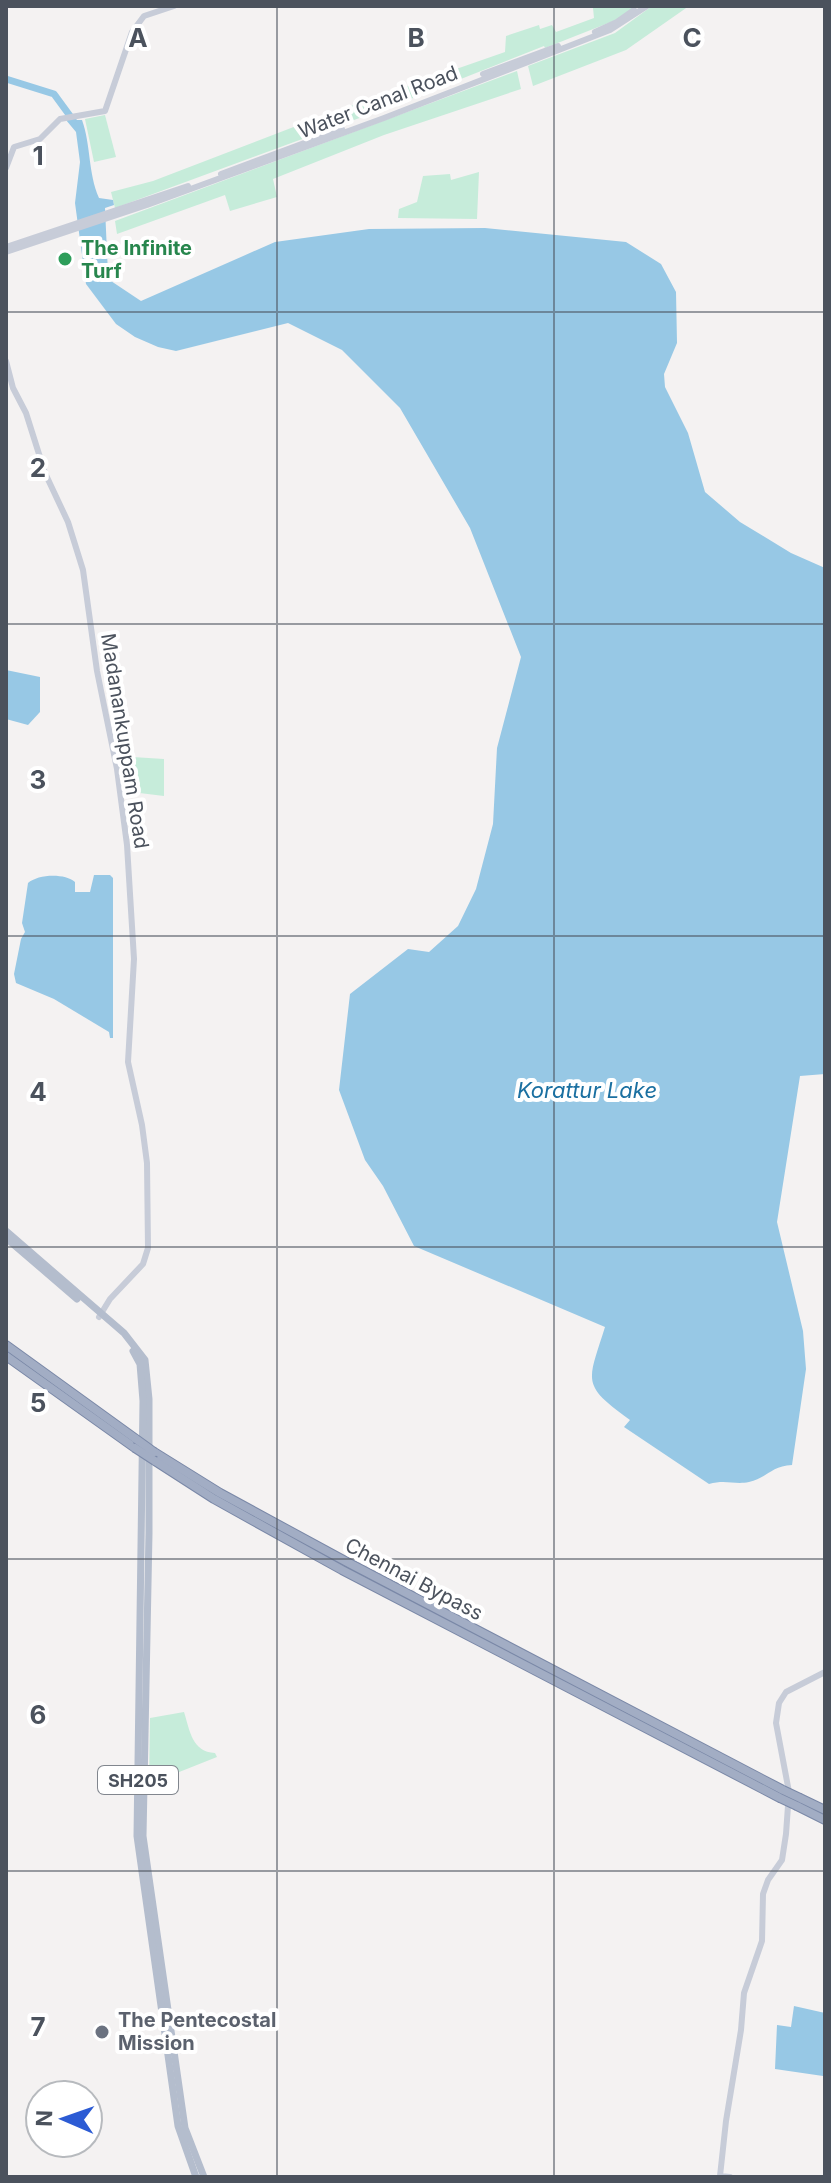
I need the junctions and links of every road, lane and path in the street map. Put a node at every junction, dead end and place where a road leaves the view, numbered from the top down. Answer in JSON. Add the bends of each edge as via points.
{"nodes":[{"id":1,"x":174,"y":6,"type":"edge"},
{"id":2,"x":640,"y":6,"type":"edge"},
{"id":3,"x":647,"y":6,"type":"edge"},
{"id":4,"x":558,"y":48,"type":"junction"},
{"id":5,"x":6,"y":168,"type":"edge"},
{"id":6,"x":114,"y":214,"type":"junction"},
{"id":7,"x":6,"y":250,"type":"edge"},
{"id":8,"x":6,"y":361,"type":"edge"},
{"id":9,"x":6,"y":1231,"type":"edge"},
{"id":10,"x":6,"y":1238,"type":"edge"},
{"id":11,"x":62,"y":1282,"type":"junction"},
{"id":12,"x":100,"y":1316,"type":"junction"},
{"id":13,"x":6,"y":1345,"type":"edge"},
{"id":14,"x":6,"y":1356,"type":"edge"},
{"id":15,"x":136,"y":1444,"type":"junction"},
{"id":16,"x":144,"y":1583,"type":"junction"},
{"id":17,"x":825,"y":1672,"type":"edge"},
{"id":18,"x":798,"y":1802,"type":"junction"},
{"id":19,"x":825,"y":1810,"type":"edge"},
{"id":20,"x":825,"y":1820,"type":"edge"},
{"id":21,"x":730,"y":2176,"type":"edge"},
{"id":22,"x":196,"y":2177,"type":"edge"},
{"id":23,"x":204,"y":2177,"type":"edge"}],
"edges":[{"from":1,"to":5,"type":"main road","via":[[144,16],[132,32],[103,112],[56,121],[40,139],[14,147]]},
{"from":2,"to":4,"type":"main road","name":"Water Canal Road"},
{"from":3,"to":4,"type":"main road","name":"Water Canal Road","via":[[610,30]]},
{"from":4,"to":6,"type":"main road","name":"Water Canal Road"},
{"from":4,"to":6,"type":"main road","name":"Water Canal Road","via":[[384,118]]},
{"from":6,"to":7,"type":"main road"},
{"from":8,"to":12,"type":"main road","name":"Madanankuppam Road","via":[[83,570],[127,845],[134,959],[128,1062],[146,1148],[150,1219],[143,1264]]},
{"from":9,"to":11,"type":"main road"},
{"from":10,"to":11,"type":"main road"},
{"from":11,"to":12,"type":"main road"},
{"from":12,"to":16,"type":"main road","via":[[128,1343],[140,1364]]},
{"from":12,"to":16,"type":"main road","via":[[124,1333],[145,1360],[149,1399]]},
{"from":13,"to":15,"type":"highway","name":"Chennai Bypass"},
{"from":14,"to":15,"type":"highway","name":"Chennai Bypass"},
{"from":15,"to":18,"type":"highway","name":"Chennai Bypass","bridge":true},
{"from":16,"to":22,"type":"main road","number":"SH205","via":[[137,1836],[178,2126]]},
{"from":16,"to":23,"type":"main road","number":"SH205","via":[[143,1836],[182,2113]]},
{"from":17,"to":21,"type":"main road","via":[[786,1692],[779,1703],[776,1723],[789,1792],[782,1860],[763,1894],[762,1941],[744,1993],[720,2176]]},
{"from":18,"to":19,"type":"highway","name":"Chennai Bypass"},
{"from":18,"to":20,"type":"highway","name":"Chennai Bypass"}]}
